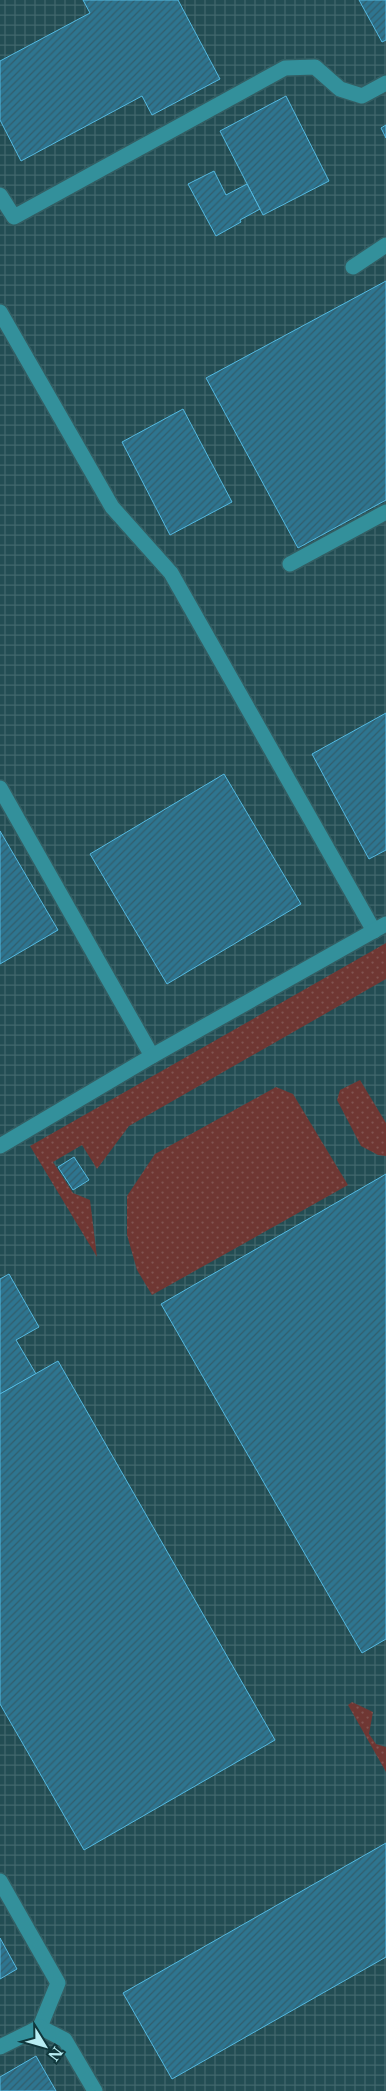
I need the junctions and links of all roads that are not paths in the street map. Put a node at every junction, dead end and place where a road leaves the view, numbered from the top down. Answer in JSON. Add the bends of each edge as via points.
{"nodes":[{"id":1,"x":386,"y":83,"type":"edge"},
{"id":2,"x":0,"y":195,"type":"edge"},
{"id":3,"x":386,"y":245,"type":"edge"},
{"id":4,"x":353,"y":267,"type":"dead end"},
{"id":5,"x":0,"y":312,"type":"edge"},
{"id":6,"x":386,"y":512,"type":"edge"},
{"id":7,"x":290,"y":564,"type":"dead end"},
{"id":8,"x":0,"y":788,"type":"edge"},
{"id":9,"x":380,"y":928,"type":"edge"},
{"id":10,"x":152,"y":1056,"type":"junction"},
{"id":11,"x":0,"y":1146,"type":"edge"},
{"id":12,"x":0,"y":1881,"type":"edge"},
{"id":13,"x":40,"y":2027,"type":"junction"},
{"id":14,"x":0,"y":2047,"type":"edge"},
{"id":15,"x":95,"y":2091,"type":"edge"}],
"edges":[{"from":1,"to":2,"type":"lane","via":[[362,96],[340,89],[315,67],[285,68],[14,217]]},
{"from":3,"to":4,"type":"lane"},
{"from":5,"to":9,"type":"lane","via":[[112,507],[171,573]]},
{"from":6,"to":7,"type":"lane"},
{"from":8,"to":10,"type":"lane"},
{"from":9,"to":10,"type":"lane"},
{"from":10,"to":11,"type":"lane"},
{"from":12,"to":13,"type":"lane","via":[[58,1983]]},
{"from":13,"to":14,"type":"lane"},
{"from":13,"to":15,"type":"lane","via":[[65,2040]]}]}
